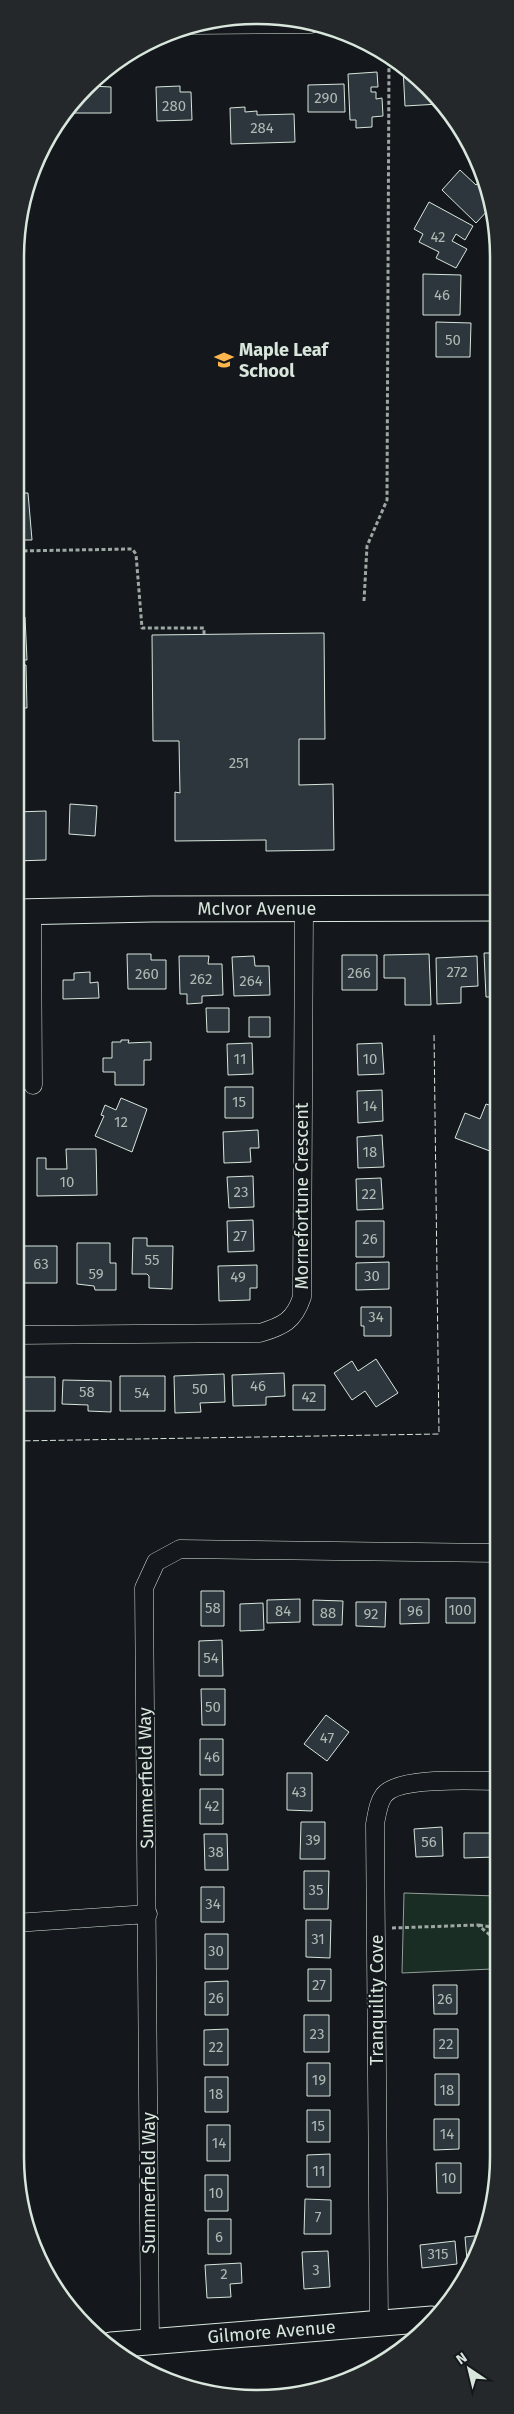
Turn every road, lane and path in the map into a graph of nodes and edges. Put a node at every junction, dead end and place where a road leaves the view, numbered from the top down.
1 (274, 24) edge
2 (237, 25) edge
3 (389, 64) edge
4 (24, 551) edge
5 (364, 601) dead end
6 (204, 634) dead end
7 (490, 908) edge
8 (304, 910) junction
9 (24, 912) edge
10 (33, 1085) dead end
11 (24, 1336) edge
12 (490, 1553) edge
13 (490, 1781) edge
14 (148, 1914) junction
15 (24, 1922) edge
16 (478, 1925) junction
17 (490, 1927) edge
18 (376, 1928) junction
19 (490, 1935) edge
20 (424, 2320) edge
21 (379, 2324) junction
22 (150, 2342) junction
23 (118, 2344) edge

1 - 2 street
3 - 5 path
4 - 6 path
7 - 8 street, McIvor Avenue
8 - 9 street, McIvor Avenue
8 - 11 street, Mornefortune Crescent
9 - 10 street
12 - 14 street, Summerfield Way
13 - 18 street, Tranquility Cove
14 - 15 street
14 - 22 street, Summerfield Way
16 - 17 path
16 - 18 path
16 - 19 path
18 - 21 street, Tranquility Cove
20 - 21 street, Gilmore Avenue
21 - 22 street, Gilmore Avenue
22 - 23 street, Gilmore Avenue

